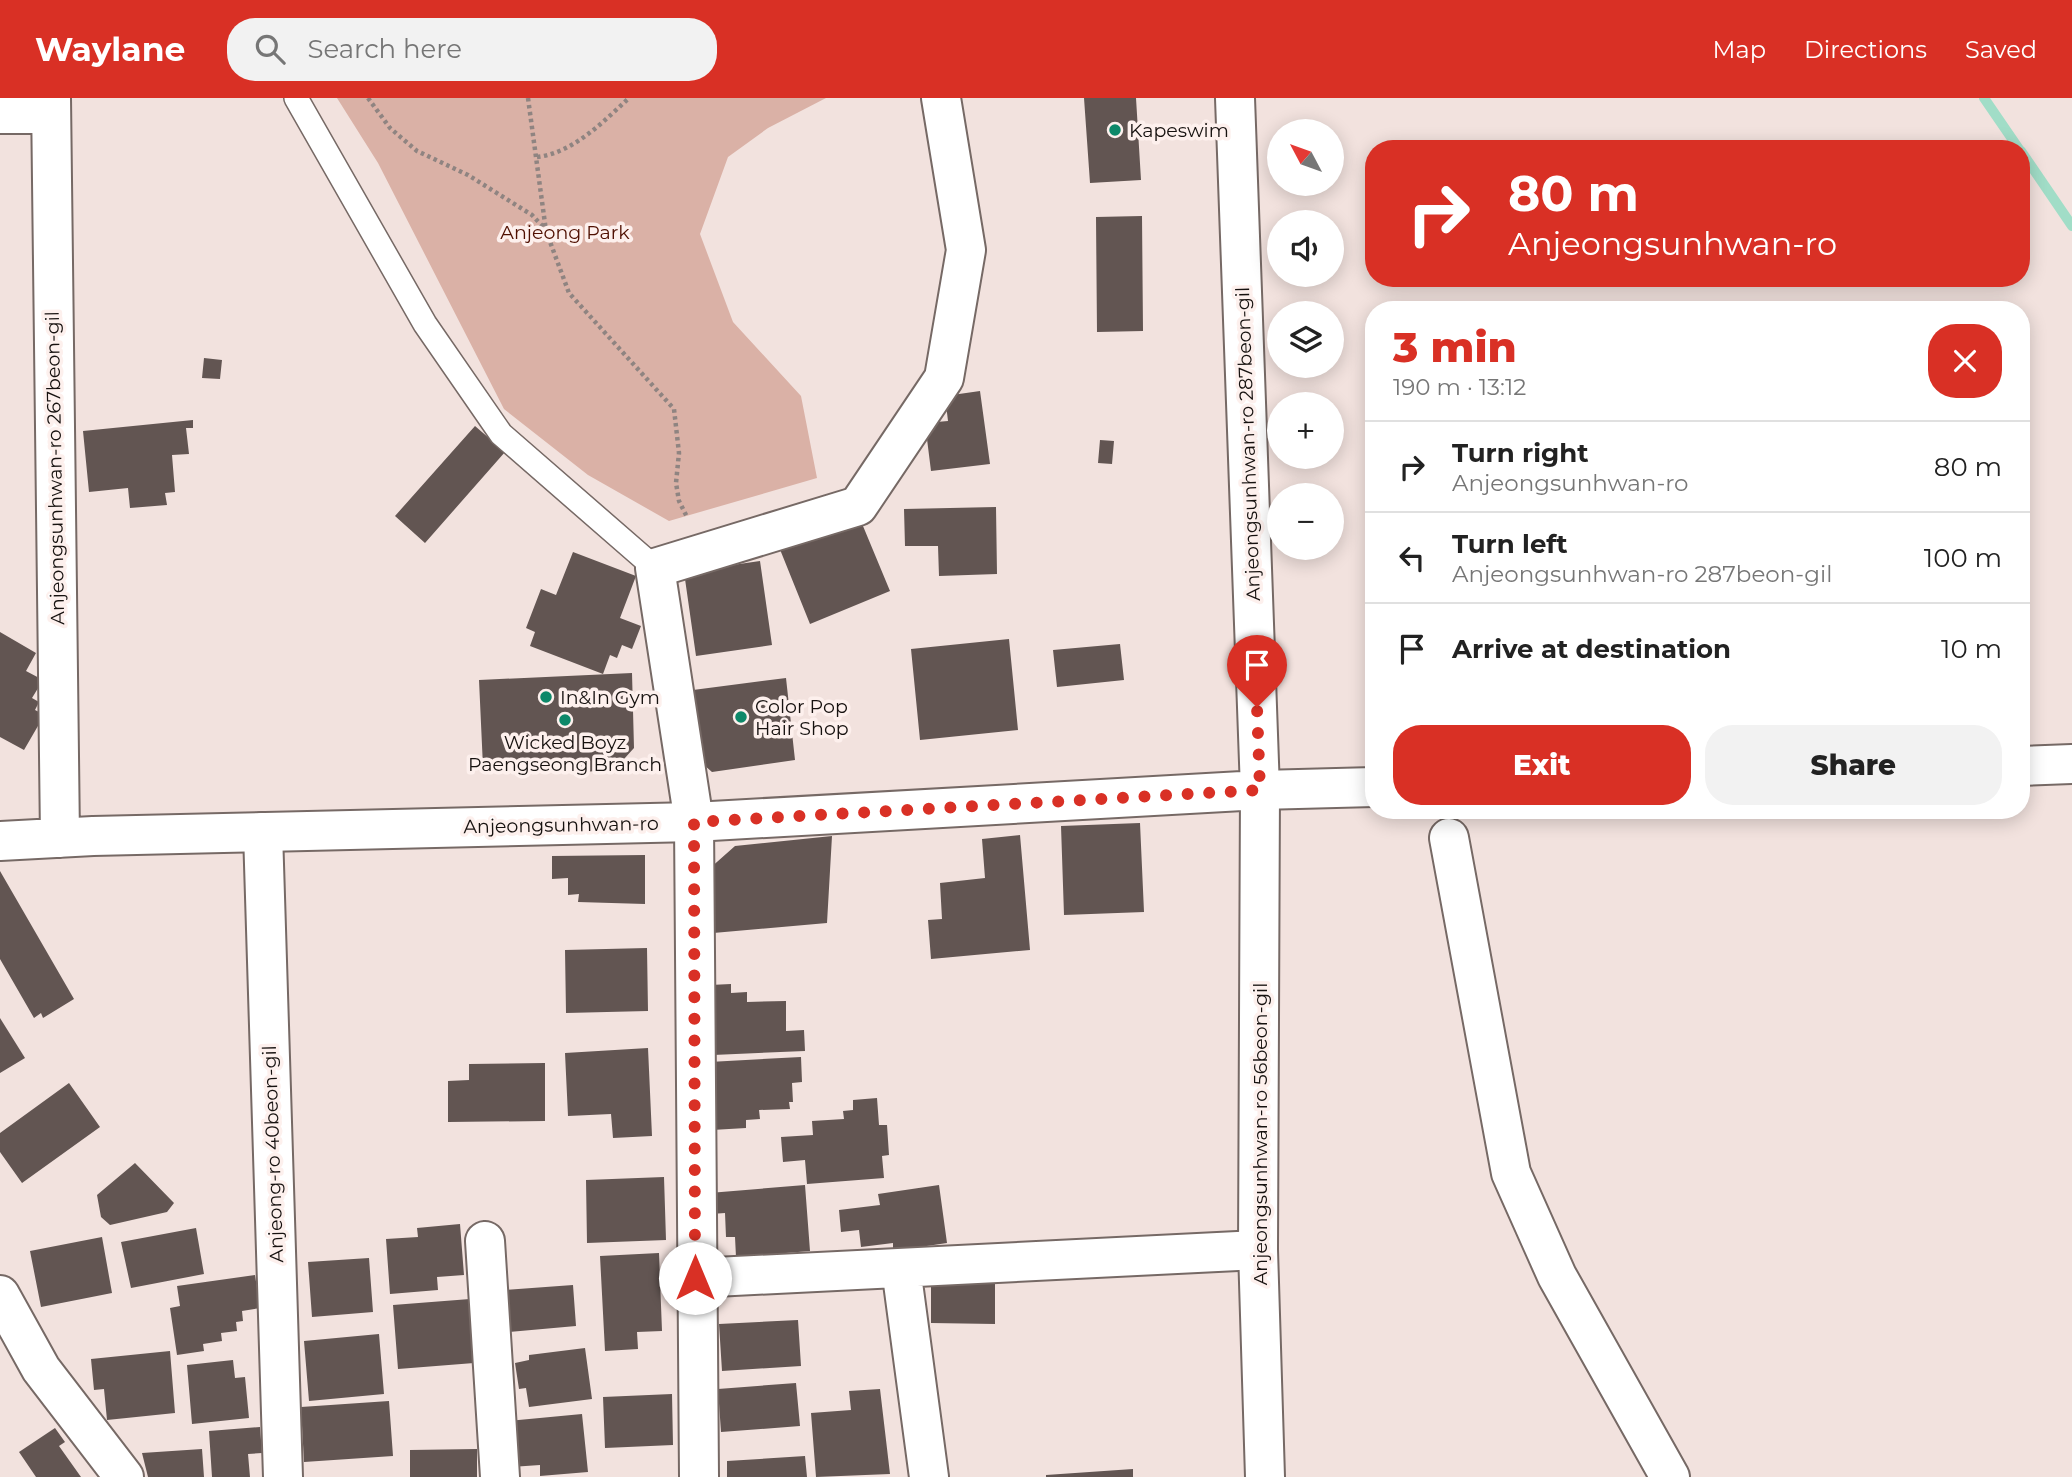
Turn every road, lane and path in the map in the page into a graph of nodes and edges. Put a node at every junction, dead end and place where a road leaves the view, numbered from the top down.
1 (296, 98) edge
2 (368, 98) edge
3 (528, 98) edge
4 (629, 98) edge
5 (940, 98) edge
6 (1235, 98) edge
7 (51, 106) edge
8 (0, 114) edge
9 (537, 158) junction
10 (546, 231) junction
11 (701, 554) junction
12 (655, 568) junction
13 (2072, 764) edge
14 (2030, 766) edge
15 (1365, 787) edge
16 (1260, 790) junction
17 (694, 822) junction
18 (263, 832) junction
19 (60, 838) junction
20 (1449, 838) dead end
21 (0, 841) edge
22 (485, 1241) dead end
23 (1258, 1250) junction
24 (901, 1268) junction
25 (695, 1278) junction
26 (0, 1295) edge
27 (124, 1477) edge
28 (284, 1477) edge
29 (500, 1477) edge
30 (699, 1477) edge
31 (929, 1477) edge
32 (1265, 1477) edge
33 (1670, 1477) edge

1 - 12 lane
2 - 10 path
3 - 9 path
4 - 9 path
5 - 11 street
6 - 16 street, Anjeongsunhwan-ro 287beon-gil
7 - 8 street
7 - 19 street, Anjeongsunhwan-ro 267beon-gil
9 - 10 path
10 - 11 path
11 - 12 street
12 - 17 street
13 - 14 street
15 - 16 street, Anjeongsunhwan-ro
16 - 17 street, Anjeongsunhwan-ro
16 - 23 street, Anjeongsunhwan-ro 56beon-gil
17 - 18 street, Anjeongsunhwan-ro
17 - 25 street
18 - 19 street, Anjeongsunhwan-ro
18 - 28 street, Anjeong-ro 40beon-gil
19 - 21 street, Anjeongsunhwan-ro
20 - 33 street
22 - 29 street
23 - 24 street
23 - 32 street, Anjeongsunhwan-ro 56beon-gil
24 - 25 street
24 - 31 street
25 - 30 street
26 - 27 street

